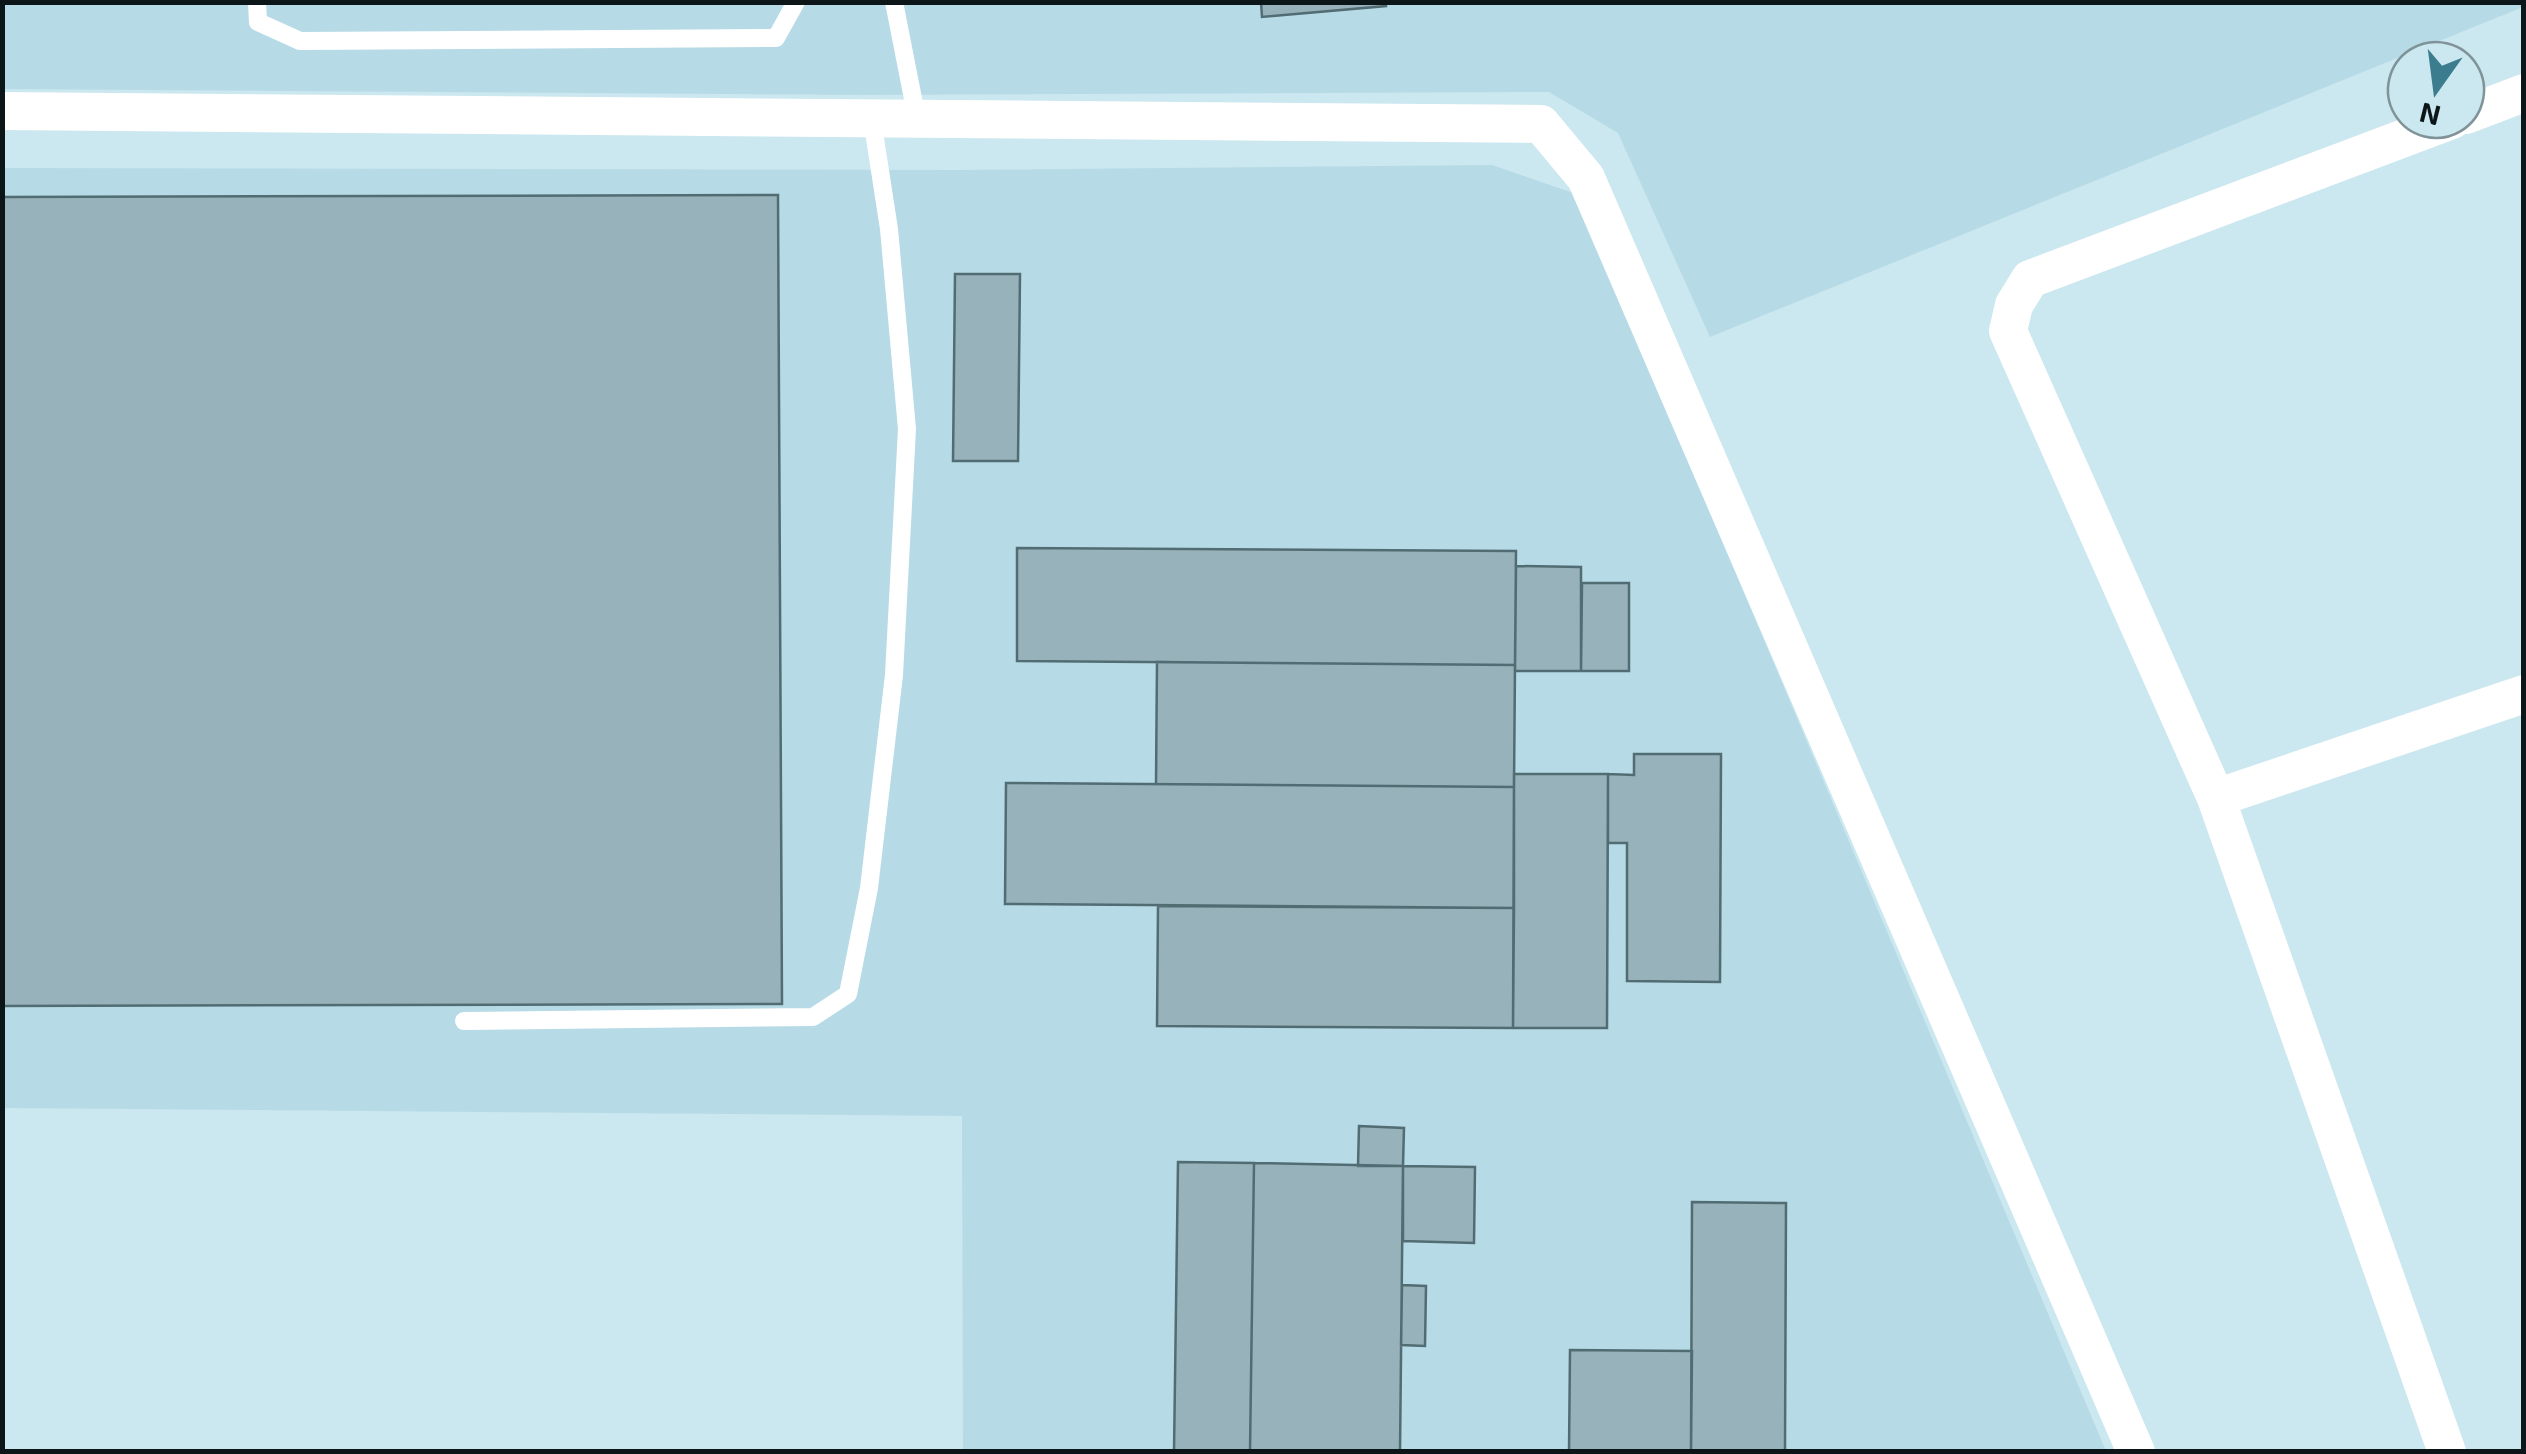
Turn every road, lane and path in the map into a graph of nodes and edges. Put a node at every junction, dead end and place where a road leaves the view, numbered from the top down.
1 (258, 2) edge
2 (796, 2) edge
3 (894, 2) edge
4 (2524, 93) edge
5 (2486, 107) edge
6 (2, 111) edge
7 (917, 119) junction
8 (872, 120) junction
9 (2399, 140) edge
10 (2524, 694) edge
11 (2216, 798) junction
12 (464, 1020) dead end
13 (2136, 1452) edge
14 (2446, 1452) edge

1 - 2 lane
3 - 7 lane
4 - 5 street
6 - 8 street
7 - 8 street
7 - 13 street
8 - 12 lane
9 - 11 street
10 - 11 street
11 - 14 street

